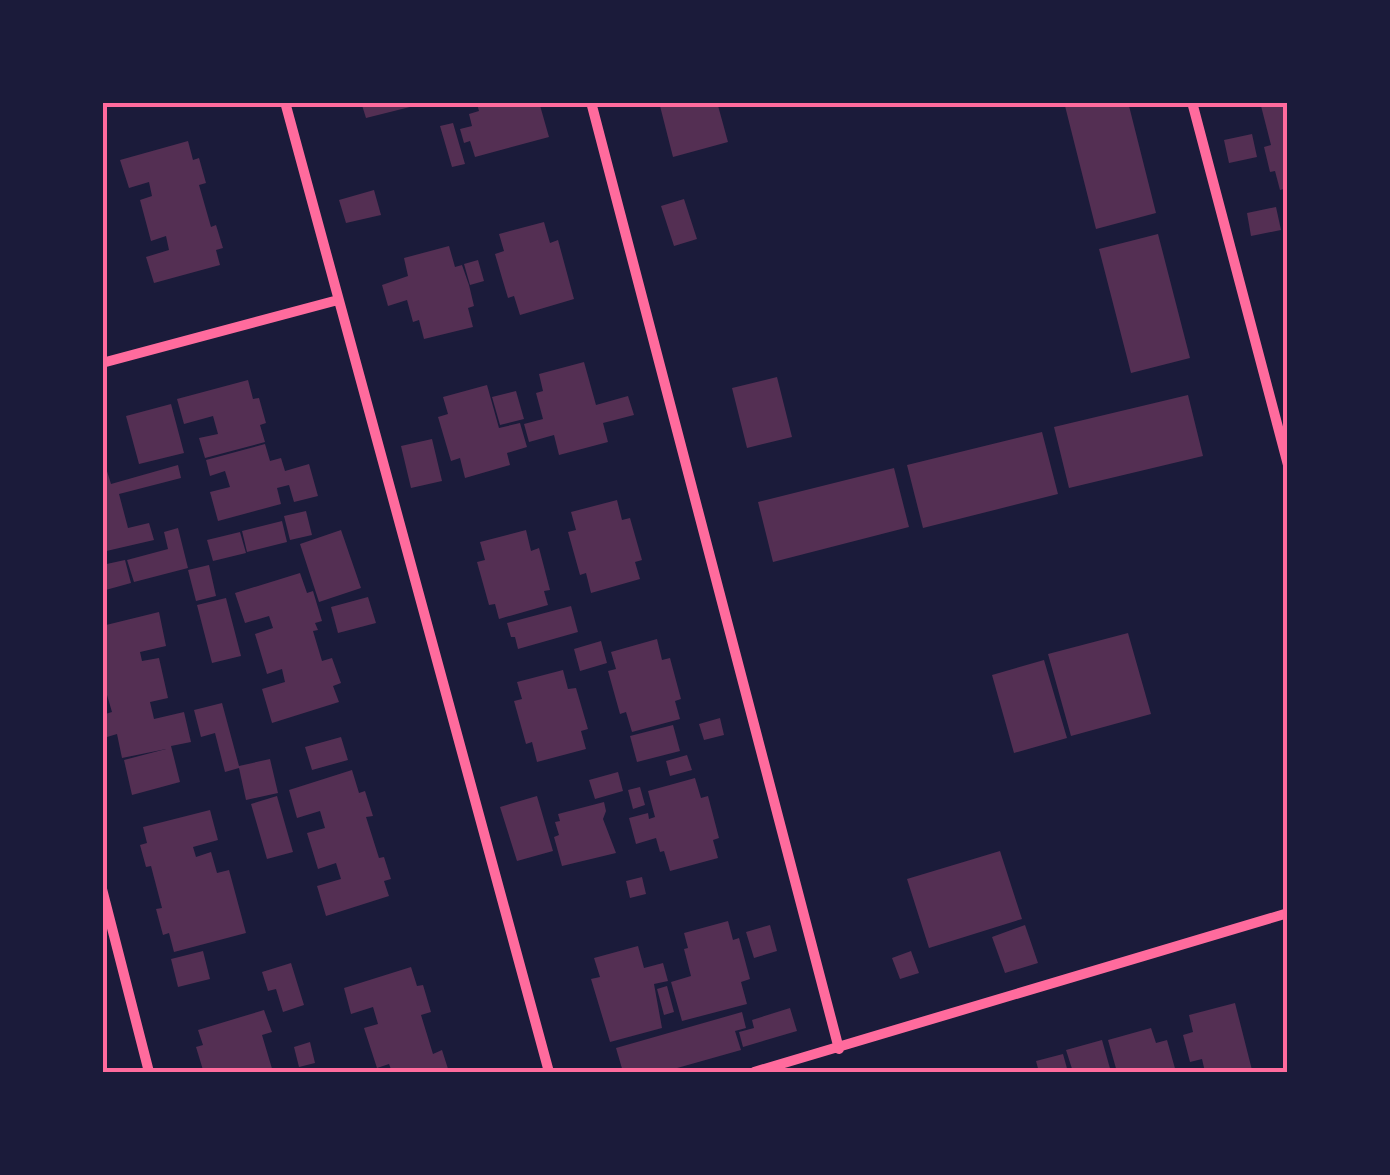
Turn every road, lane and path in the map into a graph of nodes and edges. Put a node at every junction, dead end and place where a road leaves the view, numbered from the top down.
1 (284, 102) edge
2 (592, 102) edge
3 (1192, 102) edge
4 (338, 300) junction
5 (102, 363) edge
6 (1288, 465) edge
7 (102, 888) edge
8 (1288, 913) edge
9 (838, 1049) junction
10 (148, 1072) edge
11 (549, 1072) edge
12 (754, 1072) edge

1 - 4 street
2 - 9 street
3 - 6 street
4 - 5 street
4 - 11 street
7 - 10 street
8 - 9 street
9 - 12 street

